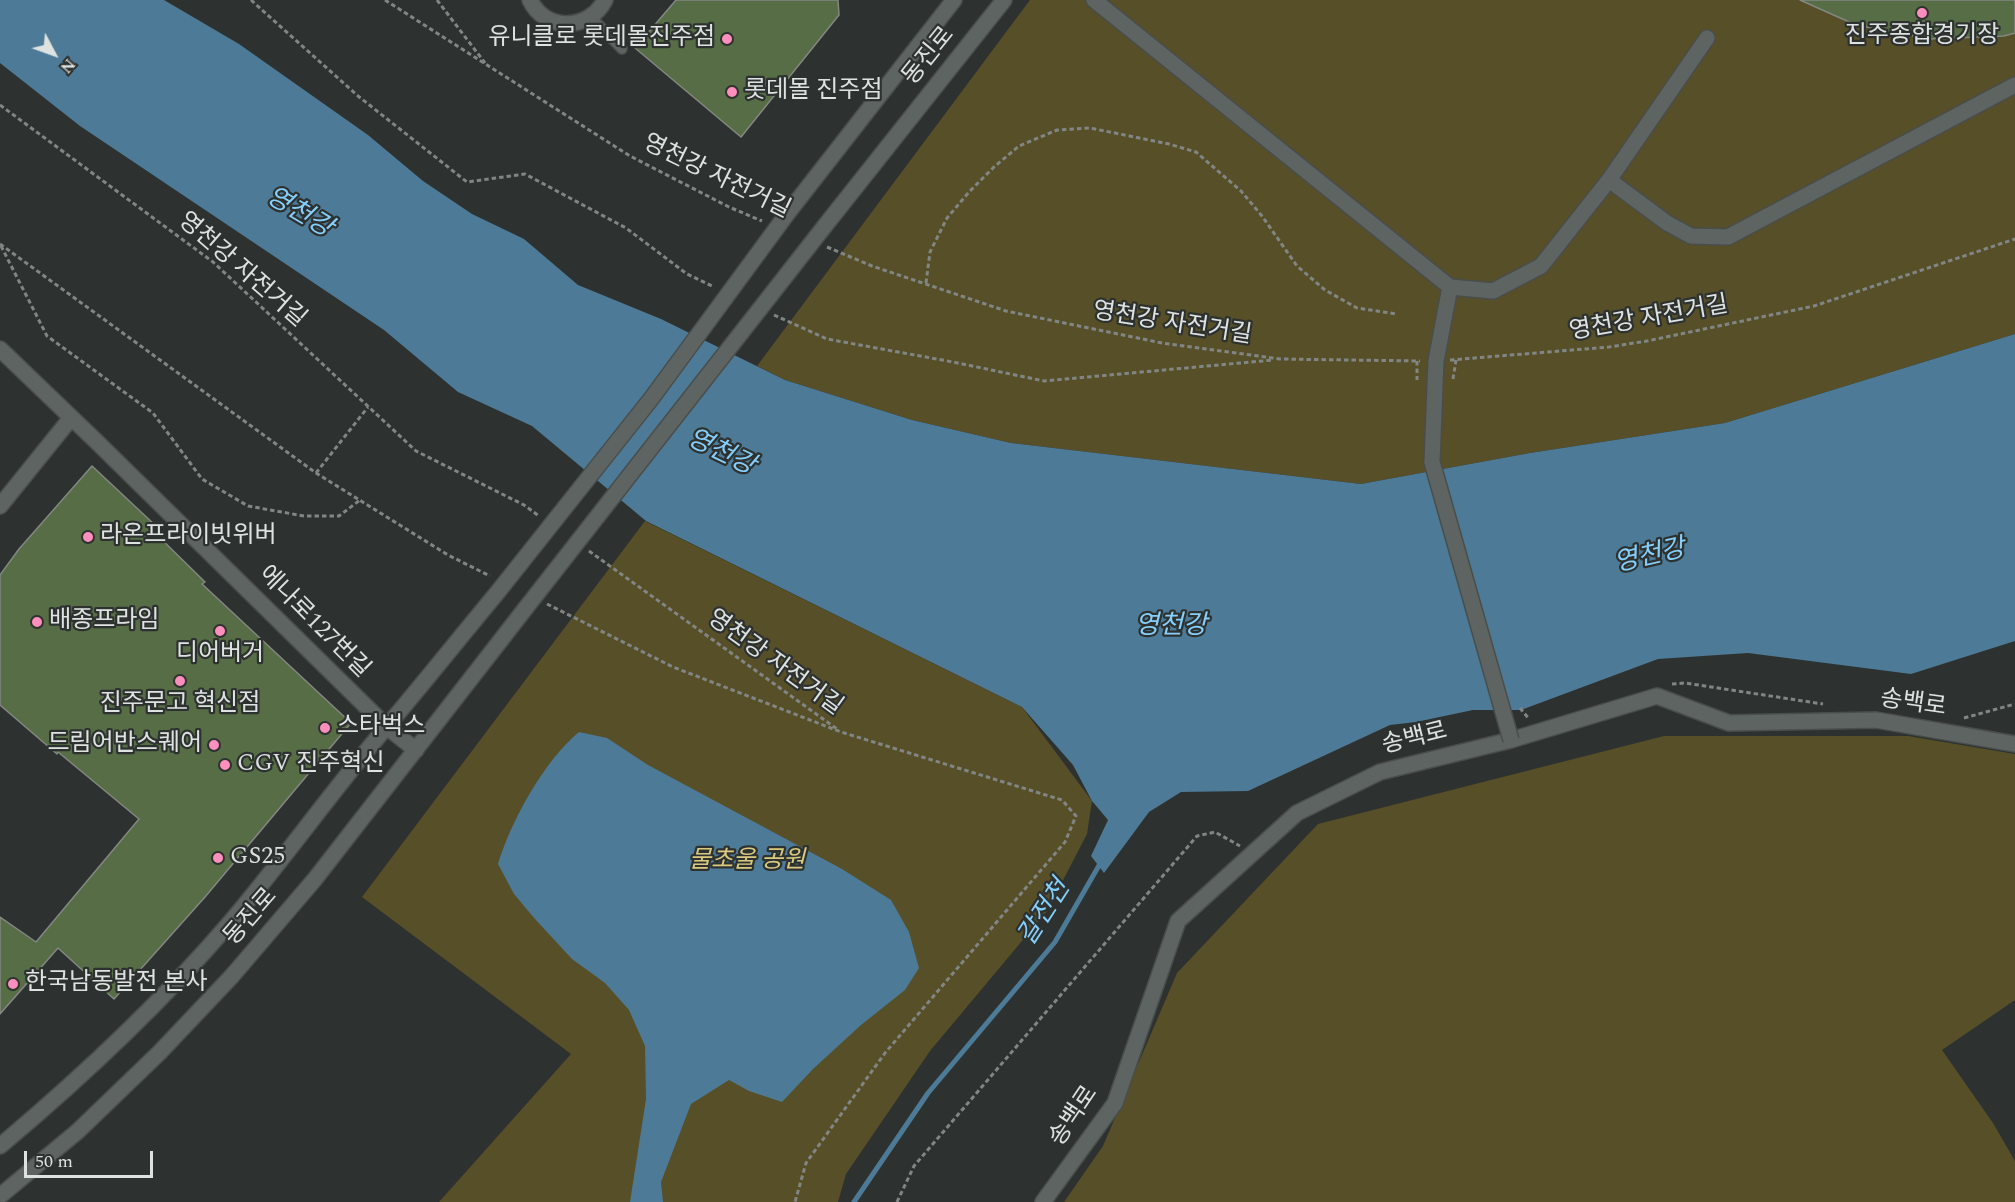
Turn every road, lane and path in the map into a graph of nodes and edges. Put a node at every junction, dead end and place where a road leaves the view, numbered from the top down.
1 (385, 0) edge
2 (437, 0) edge
3 (530, 0) edge
4 (605, 0) edge
5 (954, 0) edge
6 (1004, 0) edge
7 (1095, 0) edge
8 (591, 17) junction
9 (1707, 38) dead end
10 (622, 49) dead end
11 (486, 65) junction
12 (2015, 85) edge
13 (0, 105) edge
14 (1609, 180) junction
15 (762, 221) dead end
16 (2015, 238) edge
17 (817, 243) dead end
18 (926, 284) junction
19 (1450, 286) junction
20 (1397, 314) dead end
21 (0, 349) edge
22 (1436, 361) junction
23 (368, 407) junction
24 (71, 418) junction
25 (316, 473) junction
26 (360, 500) junction
27 (0, 506) edge
28 (543, 518) dead end
29 (582, 546) dead end
30 (491, 576) dead end
31 (544, 603) dead end
32 (1665, 686) dead end
33 (1826, 704) dead end
34 (2015, 704) edge
35 (1959, 719) dead end
36 (387, 727) junction
37 (841, 732) junction
38 (1511, 740) junction
39 (2015, 744) edge
40 (416, 750) junction
41 (1251, 853) junction
42 (0, 1146) edge
43 (0, 1196) edge
44 (795, 1202) edge
45 (897, 1202) edge
46 (1042, 1202) edge

1 - 11 path, 영천강 자전거길
2 - 11 path
3 - 8 street
4 - 8 street
5 - 36 street, 동진로, bridge
6 - 40 street, 동진로, bridge
7 - 19 street
8 - 10 lane
9 - 14 street
11 - 15 path, 영천강 자전거길
12 - 14 street
13 - 23 path, 영천강 자전거길
14 - 19 street
16 - 22 path, 영천강 자전거길
17 - 18 path, 영천강 자전거길
18 - 20 path
18 - 22 path, 영천강 자전거길
19 - 22 street
21 - 24 street, 에나로127번길
22 - 38 street, bridge
23 - 25 path
23 - 28 path, 영천강 자전거길
24 - 27 street
24 - 36 street, 에나로127번길
25 - 26 path
25 - 26 path
26 - 30 path
29 - 37 path, 영천강 자전거길
31 - 37 path
32 - 33 path
34 - 35 path
36 - 40 street, 에나로127번길
36 - 42 street, 동진로
37 - 44 path
38 - 39 street, 송백로
38 - 41 street, 송백로
40 - 43 street, 동진로
41 - 45 path
41 - 46 street, 송백로

